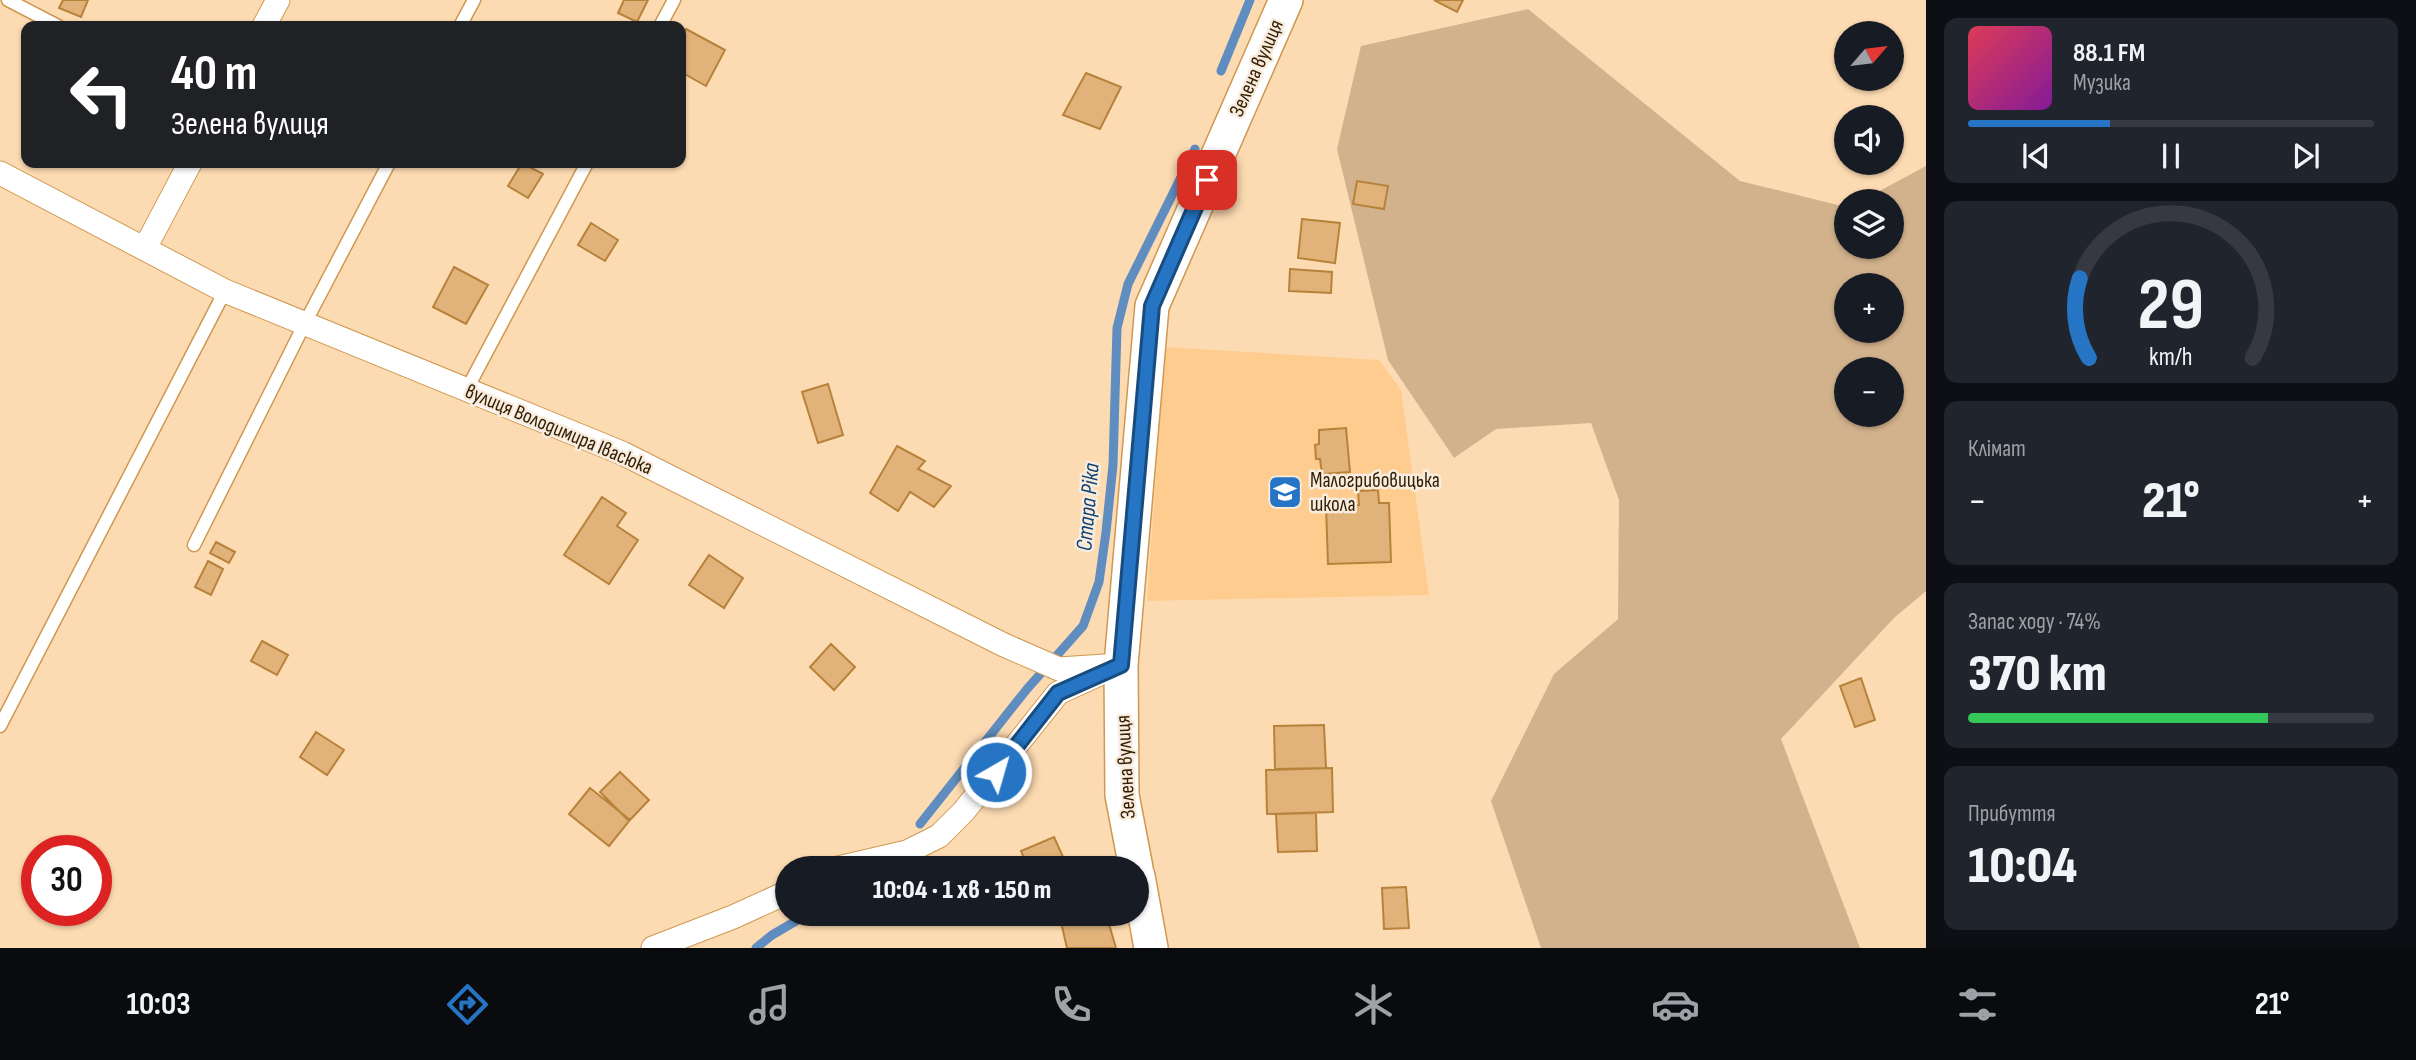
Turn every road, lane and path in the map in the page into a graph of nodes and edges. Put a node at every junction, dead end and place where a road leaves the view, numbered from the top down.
1 (8, 0) edge
2 (278, 0) edge
3 (474, 0) edge
4 (674, 0) edge
5 (1286, 0) edge
6 (48, 21) edge
7 (267, 21) edge
8 (463, 21) edge
9 (663, 21) edge
10 (187, 168) edge
11 (386, 168) edge
12 (584, 168) edge
13 (0, 173) edge
14 (145, 248) junction
15 (225, 291) junction
16 (305, 323) junction
17 (467, 389) junction
18 (194, 545) dead end
19 (1121, 665) junction
20 (0, 726) edge
21 (889, 856) edge
22 (1134, 856) edge
23 (775, 898) edge
24 (1147, 926) edge
25 (653, 948) edge
26 (1151, 948) edge

1 - 6 lane
2 - 7 street
3 - 8 lane
4 - 9 lane
5 - 19 street, Зелена вулиця
10 - 14 street
11 - 16 lane
12 - 17 lane
13 - 14 street, вулиця Володимира Івасюка
14 - 15 street, вулиця Володимира Івасюка
15 - 16 street, вулиця Володимира Івасюка
15 - 20 lane
16 - 17 street, вулиця Володимира Івасюка
16 - 18 lane
17 - 19 street, вулиця Володимира Івасюка
19 - 21 street
19 - 22 street, Зелена вулиця
23 - 25 street
24 - 26 street

